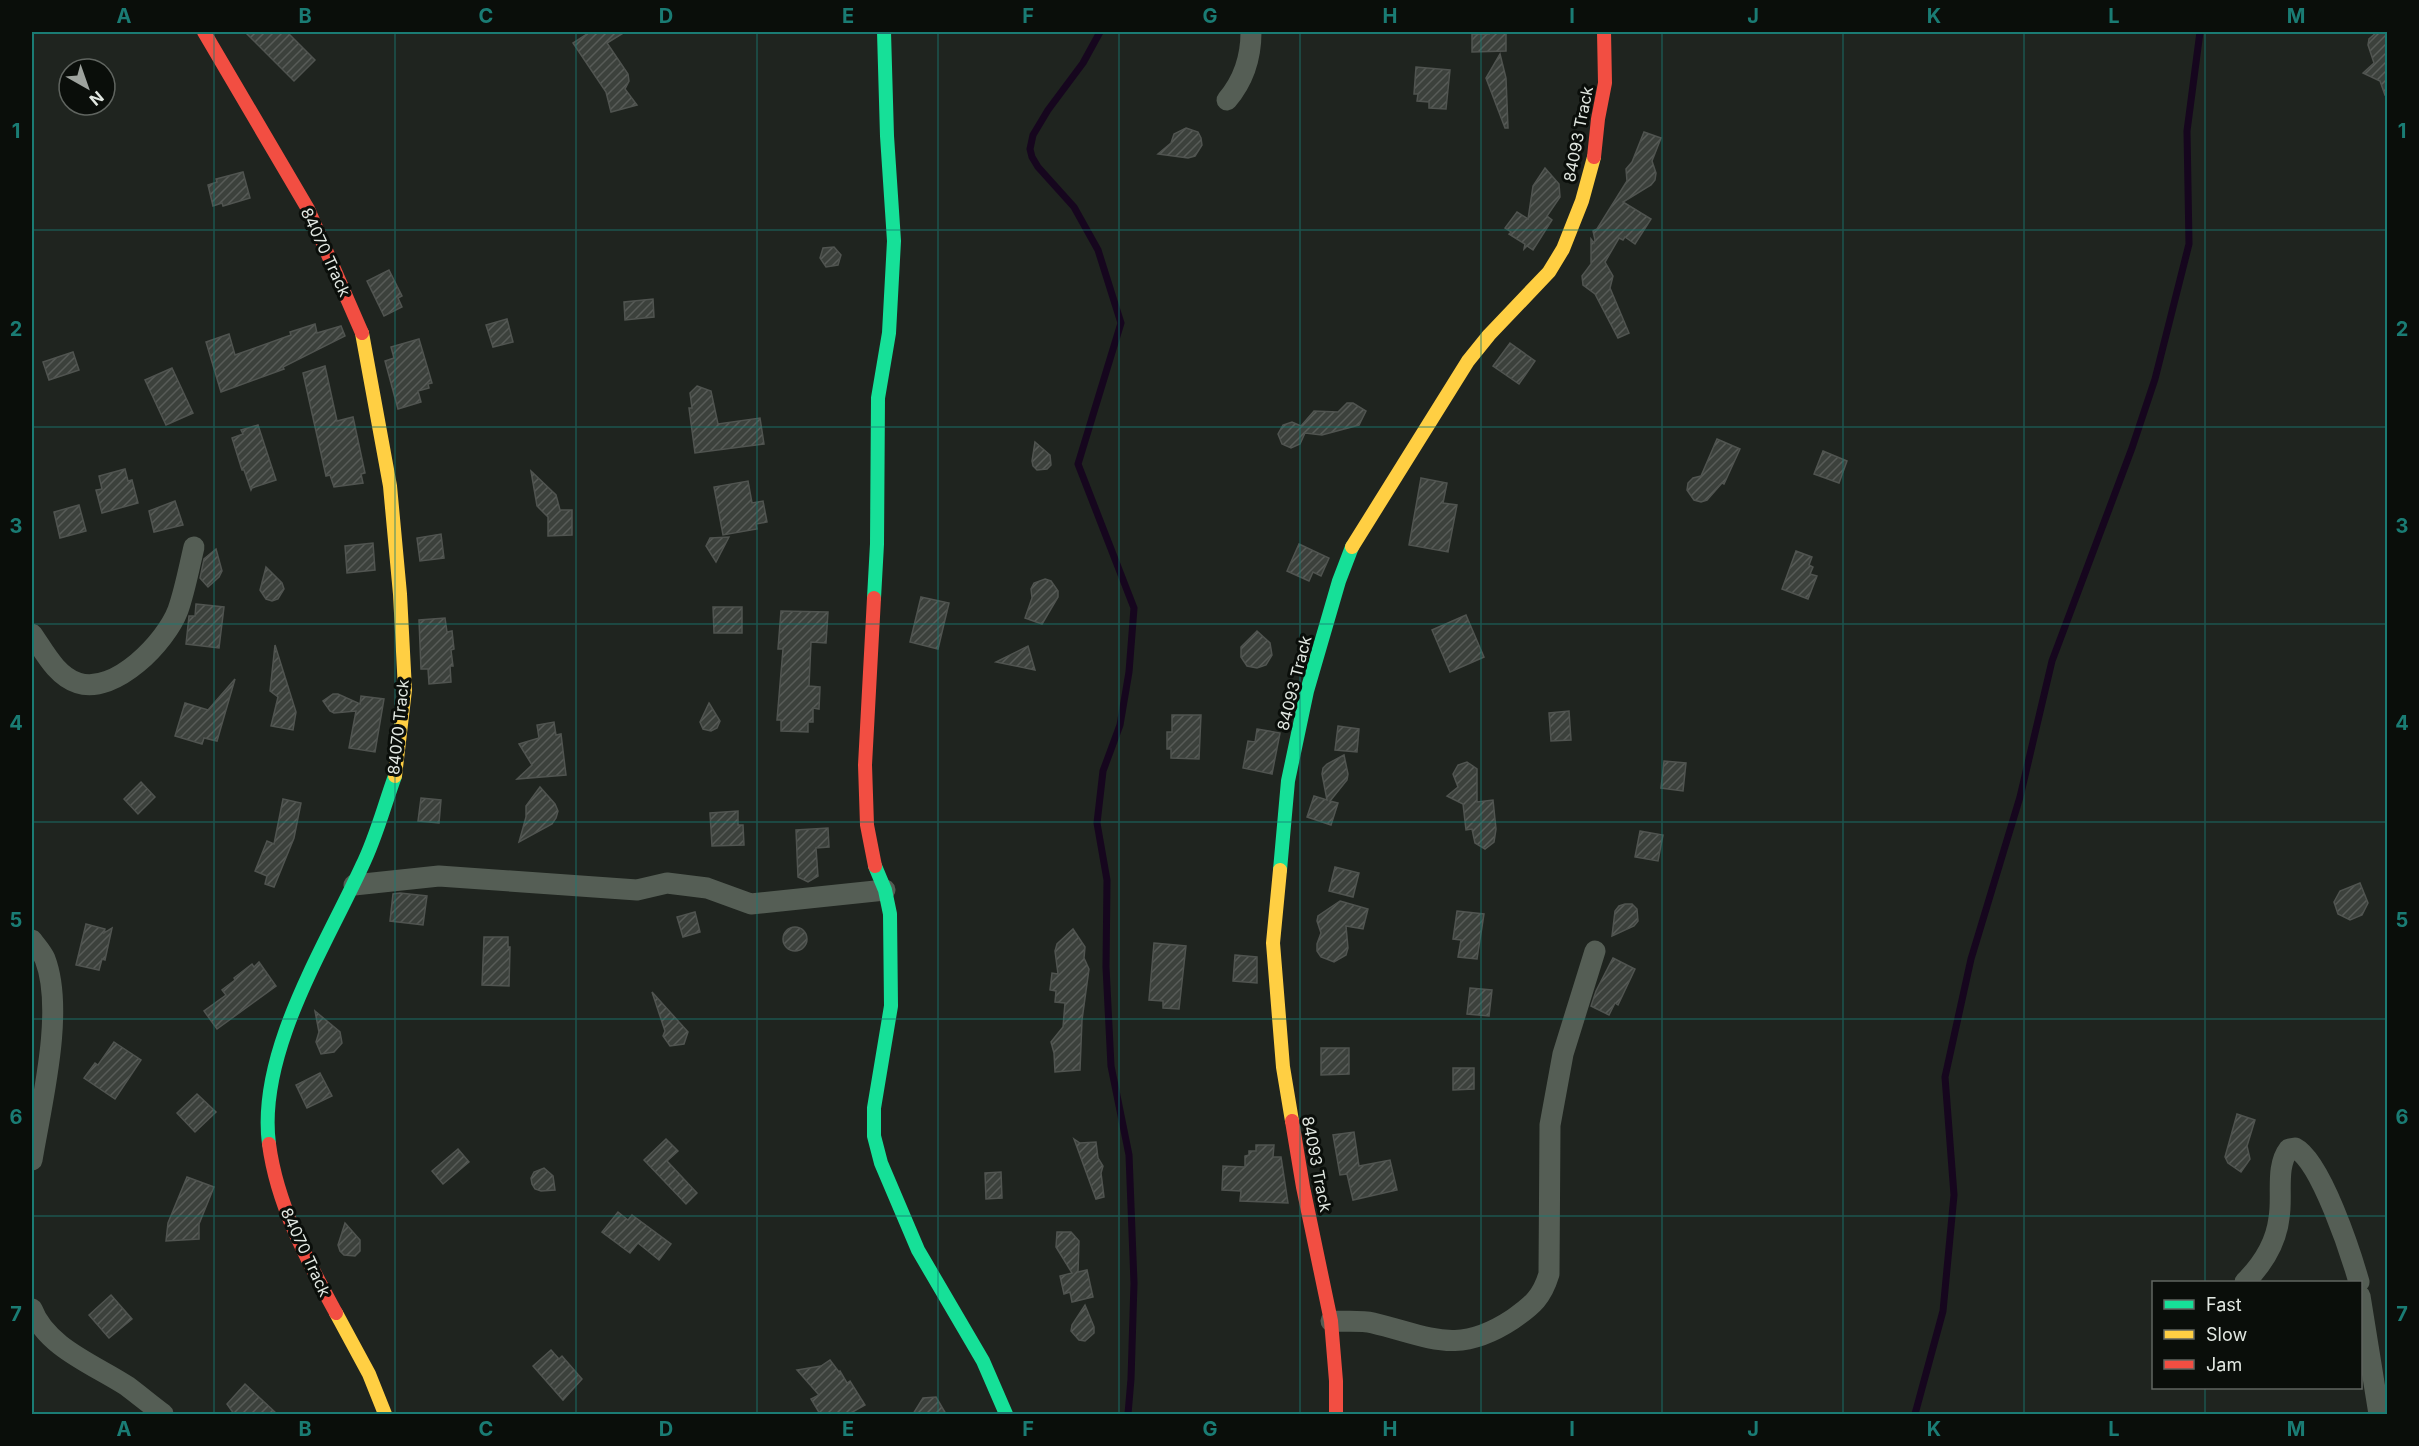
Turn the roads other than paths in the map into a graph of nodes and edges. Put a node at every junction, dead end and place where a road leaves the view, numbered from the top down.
1 (204, 32) edge
2 (884, 32) edge
3 (1251, 32) edge
4 (1604, 32) edge
5 (1227, 100) dead end
6 (194, 547) dead end
7 (32, 633) edge
8 (354, 885) junction
9 (885, 891) junction
10 (32, 940) edge
11 (1595, 951) dead end
12 (32, 1160) edge
13 (2246, 1281) edge
14 (2359, 1281) edge
15 (2362, 1303) edge
16 (32, 1309) edge
17 (1331, 1322) junction
18 (163, 1414) edge
19 (385, 1414) edge
20 (1006, 1414) edge
21 (1336, 1414) edge
22 (2379, 1414) edge

1 - 8 street, 84070 Track
2 - 9 street
3 - 5 street
4 - 17 street, 84093 Track
6 - 7 street
8 - 9 street
8 - 19 street, 84070 Track
9 - 20 street
10 - 12 street
11 - 17 street
13 - 14 street
15 - 22 street
16 - 18 street
17 - 21 street, 84093 Track

